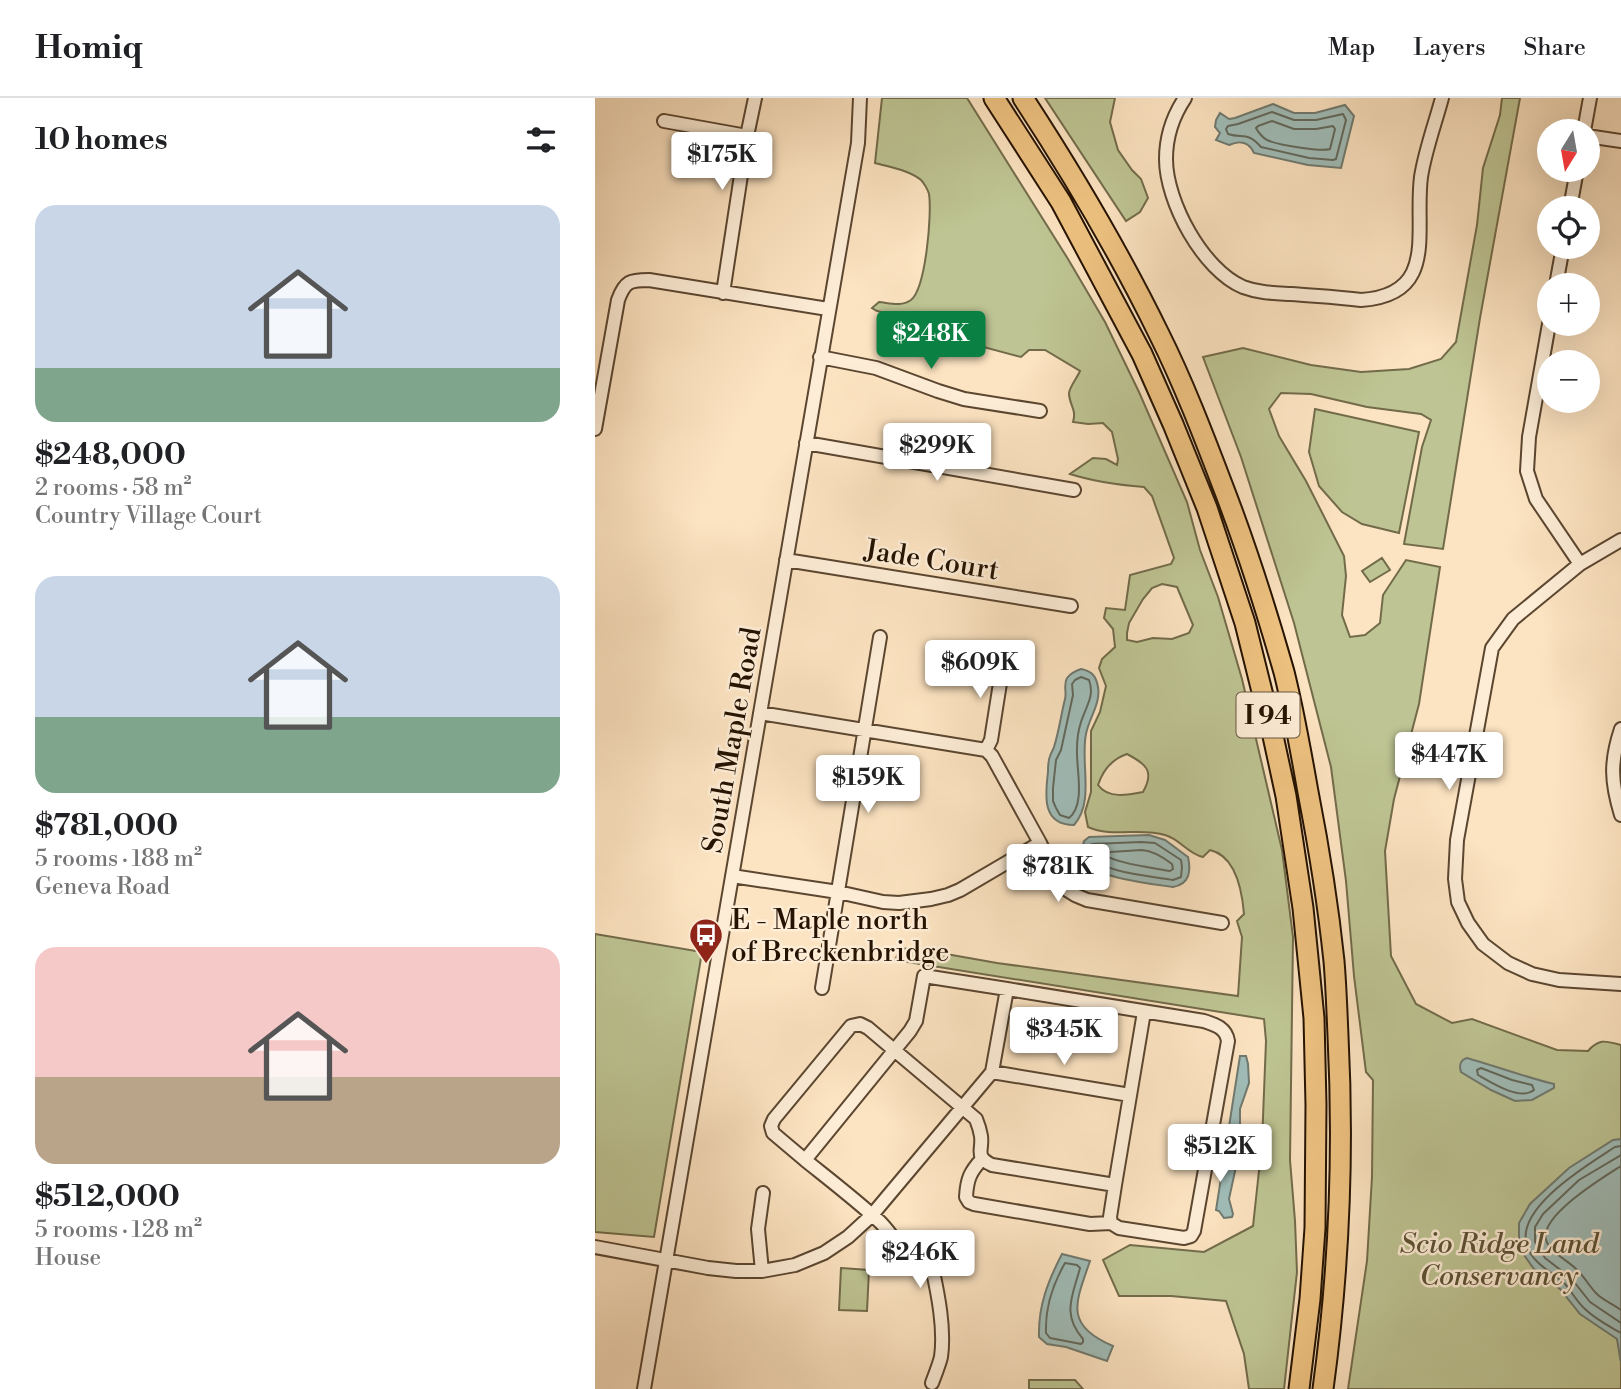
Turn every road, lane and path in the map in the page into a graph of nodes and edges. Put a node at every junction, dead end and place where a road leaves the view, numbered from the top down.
1 (755, 98) edge
2 (860, 98) edge
3 (994, 98) edge
4 (1023, 98) edge
5 (1185, 98) edge
6 (1442, 98) edge
7 (1590, 98) edge
8 (1586, 119) edge
9 (664, 121) dead end
10 (747, 136) junction
11 (1600, 138) edge
12 (1621, 141) edge
13 (723, 293) junction
14 (828, 309) junction
15 (1547, 336) edge
16 (820, 357) junction
17 (1040, 411) dead end
18 (595, 429) edge
19 (806, 443) junction
20 (1073, 490) dead end
21 (1621, 540) edge
22 (786, 560) junction
23 (1580, 564) junction
24 (1071, 606) dead end
25 (880, 637) dead end
26 (1004, 658) dead end
27 (760, 713) junction
28 (1621, 729) edge
29 (865, 731) junction
30 (986, 750) junction
31 (1621, 815) edge
32 (1040, 843) junction
33 (732, 876) junction
34 (838, 892) junction
35 (1222, 923) dead end
36 (1621, 984) edge
37 (822, 988) dead end
38 (1007, 989) junction
39 (1144, 1012) junction
40 (894, 1050) junction
41 (992, 1072) junction
42 (1130, 1095) junction
43 (962, 1107) junction
44 (982, 1159) junction
45 (805, 1160) junction
46 (1115, 1185) junction
47 (763, 1193) dead end
48 (872, 1215) junction
49 (1111, 1223) junction
50 (595, 1247) edge
51 (666, 1261) junction
52 (762, 1271) junction
53 (932, 1383) dead end
54 (645, 1389) edge
55 (1299, 1389) edge
56 (1323, 1389) edge

1 - 10 street
2 - 14 street, South Maple Road
3 - 55 highway, I 94
4 - 56 highway, I 94
5 - 6 street
7 - 8 street
9 - 10 street
10 - 13 street
11 - 12 street
13 - 14 street
13 - 18 street
14 - 16 street, South Maple Road
15 - 23 street
16 - 17 street
16 - 19 street, South Maple Road
19 - 20 street
19 - 22 street, South Maple Road
21 - 23 street
22 - 24 street, Jade Court
22 - 27 street, South Maple Road
23 - 36 street
25 - 29 street
26 - 30 street
27 - 29 street
27 - 33 street, South Maple Road
28 - 31 street
29 - 30 street
29 - 34 street
30 - 32 street
32 - 34 street
32 - 35 street
33 - 34 street
33 - 51 street, South Maple Road
34 - 37 street
38 - 39 street
38 - 40 street
38 - 41 street
39 - 42 street
39 - 49 street
40 - 43 street
40 - 45 street
40 - 45 street
41 - 42 street
41 - 43 street
42 - 46 street
43 - 44 street
43 - 48 street
44 - 46 street
44 - 49 street
45 - 48 street
46 - 49 street
47 - 52 street
48 - 52 street
48 - 53 street
50 - 51 street
51 - 52 street
51 - 54 street, South Maple Road

